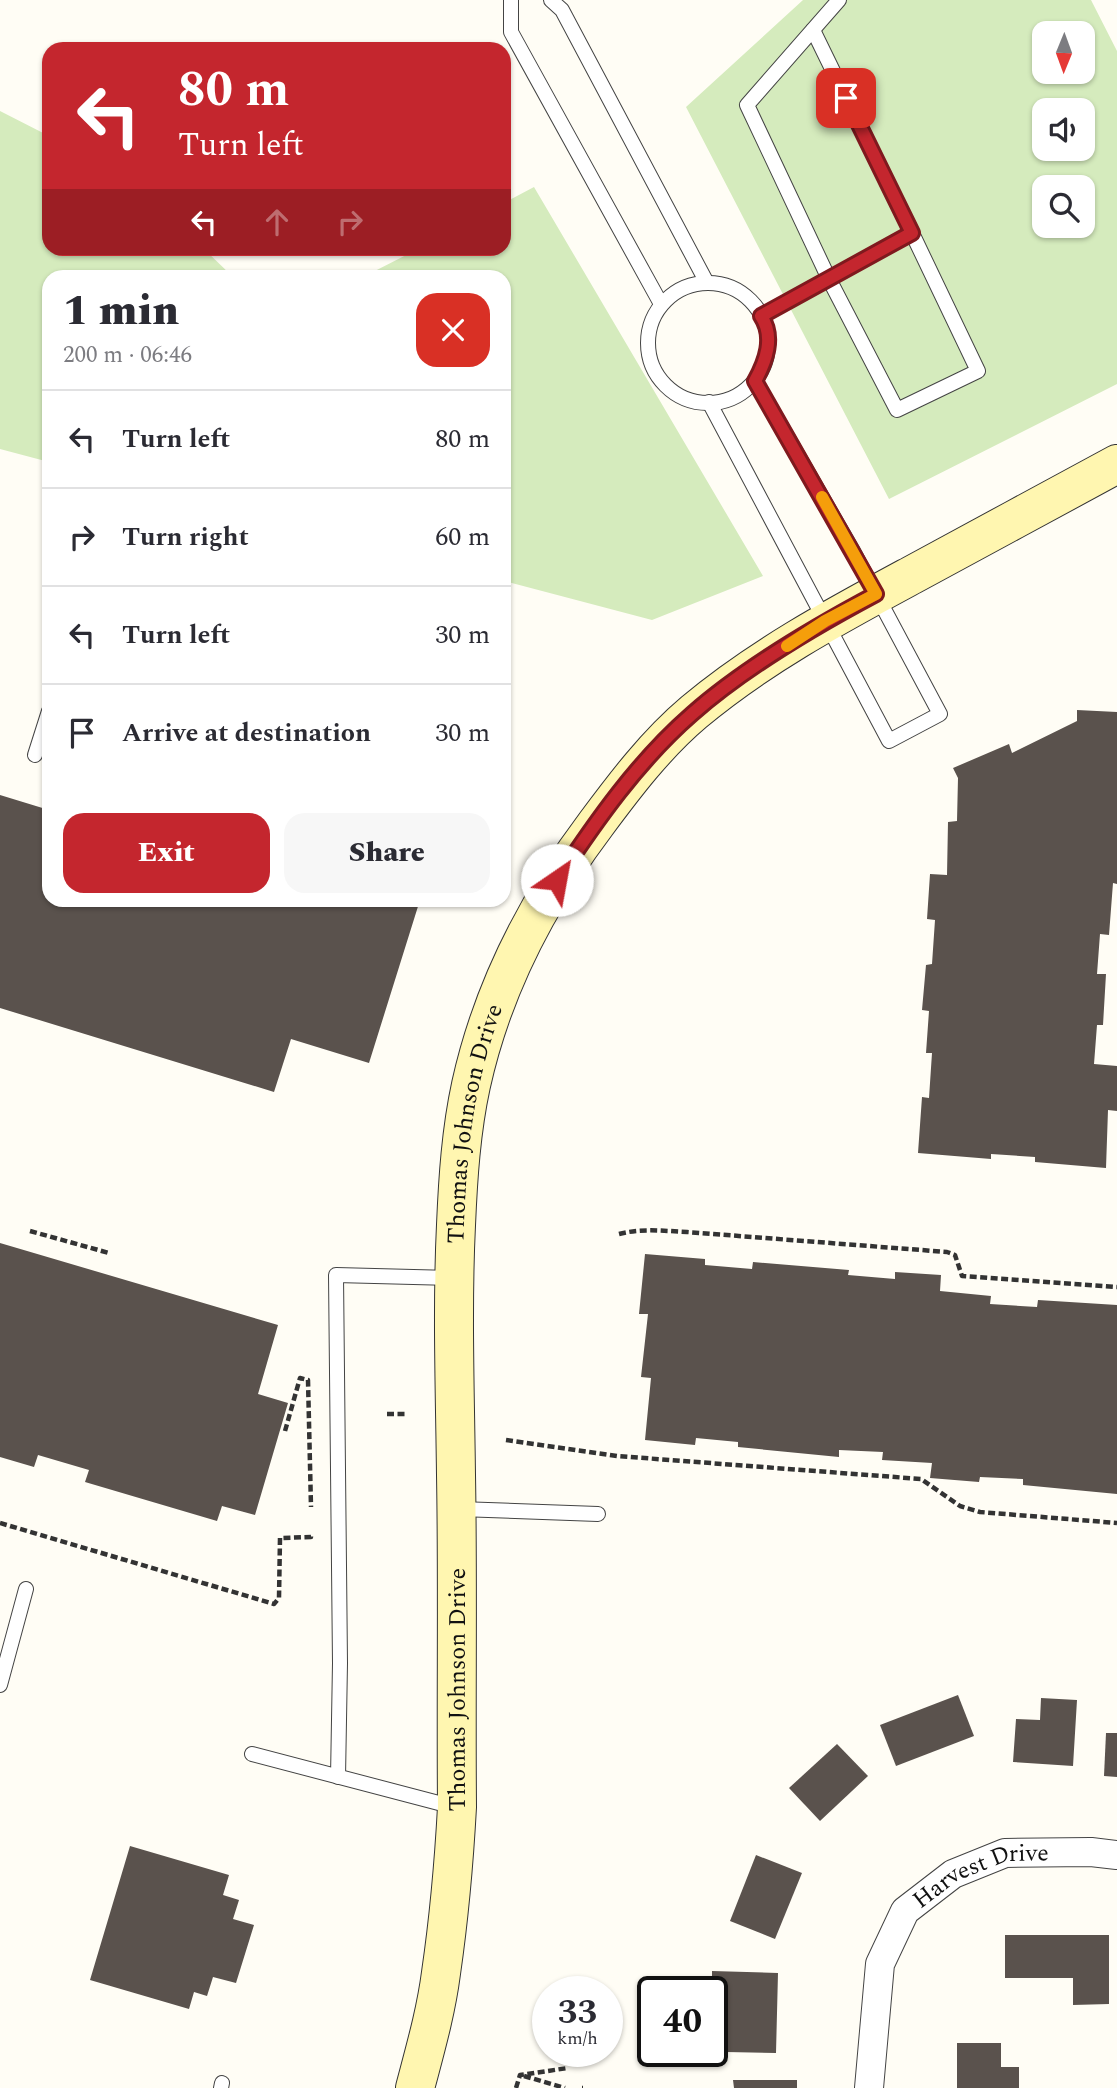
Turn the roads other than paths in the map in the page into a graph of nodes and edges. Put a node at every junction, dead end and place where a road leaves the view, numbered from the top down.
1 (511, 0) edge
2 (551, 0) edge
3 (839, 0) edge
4 (813, 30) junction
5 (912, 233) junction
6 (829, 279) junction
7 (707, 284) junction
8 (661, 304) junction
9 (761, 316) junction
10 (755, 381) junction
11 (709, 402) junction
12 (1117, 464) edge
13 (876, 594) junction
14 (825, 621) junction
15 (42, 733) edge
16 (35, 755) dead end
17 (453, 1279) junction
18 (457, 1509) junction
19 (598, 1514) dead end
20 (26, 1590) dead end
21 (0, 1685) edge
22 (253, 1754) dead end
23 (338, 1777) junction
24 (457, 1807) junction
25 (1117, 1854) edge
26 (415, 2088) edge
27 (869, 2088) edge

1 - 8 lane
2 - 7 lane
3 - 4 lane
4 - 5 lane
4 - 6 lane
5 - 6 lane
5 - 6 lane
6 - 9 lane
7 - 8 lane
7 - 9 lane
8 - 11 lane
9 - 10 lane
10 - 11 lane
10 - 13 lane
11 - 14 lane
12 - 13 street, Thomas Johnson Drive
13 - 14 street, Thomas Johnson Drive
13 - 14 lane
14 - 17 street, Thomas Johnson Drive
15 - 16 lane
17 - 18 street, Thomas Johnson Drive
17 - 23 lane
18 - 19 lane
18 - 24 street, Thomas Johnson Drive
20 - 21 lane
22 - 23 lane
23 - 24 lane
24 - 26 street, Thomas Johnson Drive
25 - 27 street, Harvest Drive

